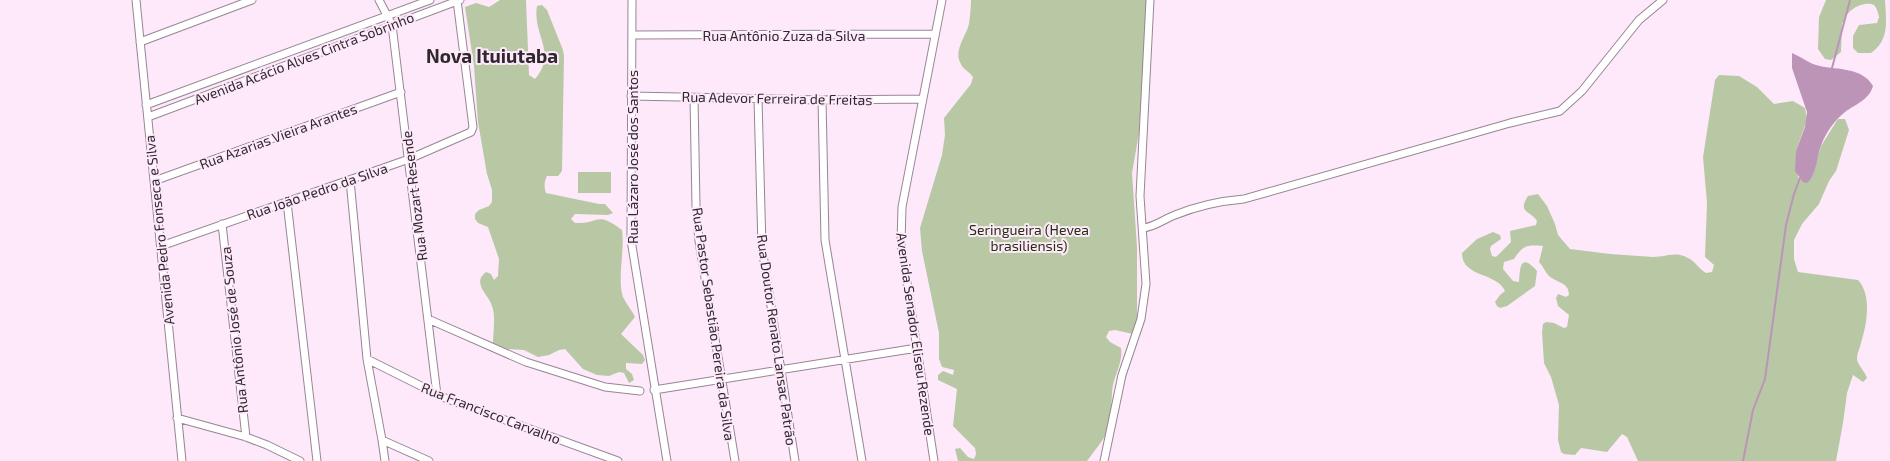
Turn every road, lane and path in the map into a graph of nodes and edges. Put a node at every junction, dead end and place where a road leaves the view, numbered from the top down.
1 (136, 0) edge
2 (252, 0) edge
3 (379, 0) edge
4 (430, 0) edge
5 (458, 0) edge
6 (632, 0) edge
7 (942, 0) edge
8 (1150, 0) edge
9 (1664, 0) edge
10 (388, 15) junction
11 (392, 25) junction
12 (936, 34) junction
13 (632, 35) junction
14 (140, 42) junction
15 (401, 92) junction
16 (632, 96) junction
17 (694, 98) junction
18 (758, 98) junction
19 (922, 99) junction
20 (822, 100) junction
21 (146, 104) junction
22 (148, 117) junction
23 (409, 159) junction
24 (350, 180) junction
25 (154, 181) junction
26 (287, 202) junction
27 (222, 224) junction
28 (1143, 228) junction
29 (161, 246) junction
30 (428, 319) junction
31 (917, 348) junction
32 (367, 359) junction
33 (846, 360) junction
34 (781, 369) junction
35 (721, 379) junction
36 (654, 390) junction
37 (640, 391) dead end
38 (437, 395) junction
39 (177, 418) junction
40 (246, 437) junction
41 (382, 440) junction
42 (182, 461) edge
43 (300, 461) edge
44 (317, 461) edge
45 (385, 461) edge
46 (429, 461) edge
47 (618, 461) edge
48 (667, 461) edge
49 (734, 461) edge
50 (795, 461) edge
51 (862, 461) edge
52 (934, 461) edge
53 (1104, 461) edge

1 - 14 street, Avenida Pedro Fonseca e Silva
2 - 14 street
3 - 10 street, Rua Mozart Resende
4 - 10 street, Avenida Acácio Alves Cintra Sobrinho
5 - 11 street, Avenida Acácio Alves Cintra Sobrinho
5 - 23 street, Rua João Pedro da Silva
6 - 13 street, Rua Lázaro José dos Santos
7 - 12 street, Avenida Senador Eliseu Rezende
8 - 28 street
9 - 28 street
10 - 11 street, Rua Mozart Resende
10 - 21 street, Avenida Acácio Alves Cintra Sobrinho
11 - 15 street, Rua Mozart Resende
11 - 22 street, Avenida Acácio Alves Cintra Sobrinho
12 - 13 street, Rua Antônio Zuza da Silva
12 - 19 street, Avenida Senador Eliseu Rezende
13 - 16 street, Rua Lázaro José dos Santos
14 - 21 street, Avenida Pedro Fonseca e Silva
15 - 23 street, Rua Mozart Resende
15 - 25 street, Rua Azarias Vieira Arantes
16 - 17 street, Rua Adevor Ferreira de Freitas
16 - 36 street, Rua Lázaro José dos Santos
17 - 18 street, Rua Adevor Ferreira de Freitas
17 - 35 street, Rua Pastor Sebastião Pereira da Silva
18 - 20 street, Rua Adevor Ferreira de Freitas
18 - 34 street, Rua Doutor Renato Lansac Patrão
19 - 20 street, Rua Adevor Ferreira de Freitas
19 - 31 street, Avenida Senador Eliseu Rezende
20 - 33 street
21 - 22 street, Avenida Pedro Fonseca e Silva
22 - 25 street, Avenida Pedro Fonseca e Silva
23 - 24 street, Rua João Pedro da Silva
23 - 30 street, Rua Mozart Resende
24 - 26 street, Rua João Pedro da Silva
24 - 32 street
25 - 29 street, Avenida Pedro Fonseca e Silva
26 - 27 street, Rua João Pedro da Silva
26 - 44 street
27 - 29 street, Rua João Pedro da Silva
27 - 40 street, Rua Antônio José de Souza
28 - 53 street
29 - 39 street, Avenida Pedro Fonseca e Silva
30 - 37 street
30 - 38 street, Rua Mozart Resende
31 - 33 street
31 - 52 street, Avenida Senador Eliseu Rezende
32 - 38 street, Rua Francisco Carvalho
32 - 41 street
33 - 34 street
33 - 51 street
34 - 35 street
34 - 50 street, Rua Doutor Renato Lansac Patrão
35 - 36 street
35 - 49 street, Rua Pastor Sebastião Pereira da Silva
36 - 48 street, Rua Lázaro José dos Santos
38 - 47 street, Rua Francisco Carvalho
39 - 40 street
39 - 42 street, Avenida Pedro Fonseca e Silva
40 - 43 street
41 - 45 street
41 - 46 street

